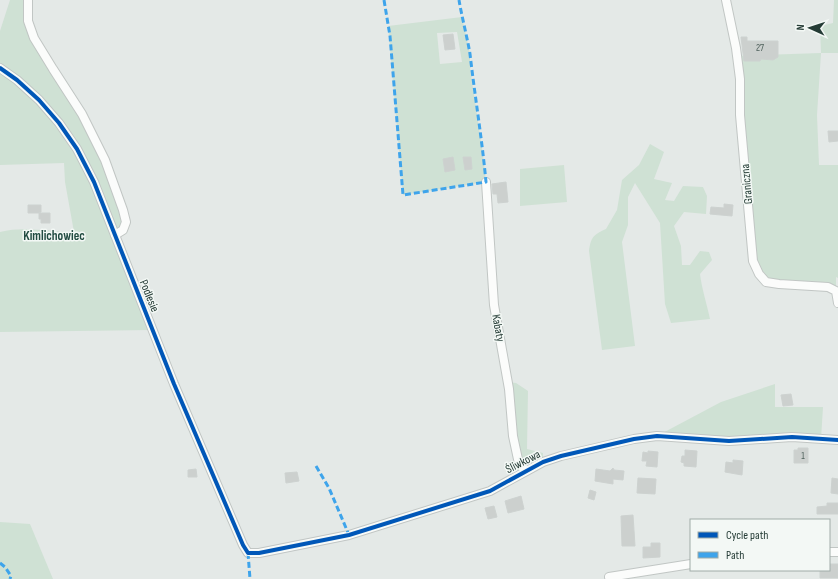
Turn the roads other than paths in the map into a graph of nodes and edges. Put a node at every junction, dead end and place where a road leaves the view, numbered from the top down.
1 (28, 0) edge
2 (726, 0) edge
3 (3, 70) edge
4 (486, 182) dead end
5 (115, 235) junction
6 (838, 303) edge
7 (838, 440) edge
8 (526, 471) junction
9 (248, 553) joint
10 (690, 564) edge
11 (608, 577) dead end

1 - 5 street
2 - 6 street, Graniczna
3 - 5 street, Podlesie
4 - 8 street, Kabaty
5 - 9 street, Podlesie
7 - 8 street, Śliwkowa
8 - 9 street, Śliwkowa
10 - 11 street

